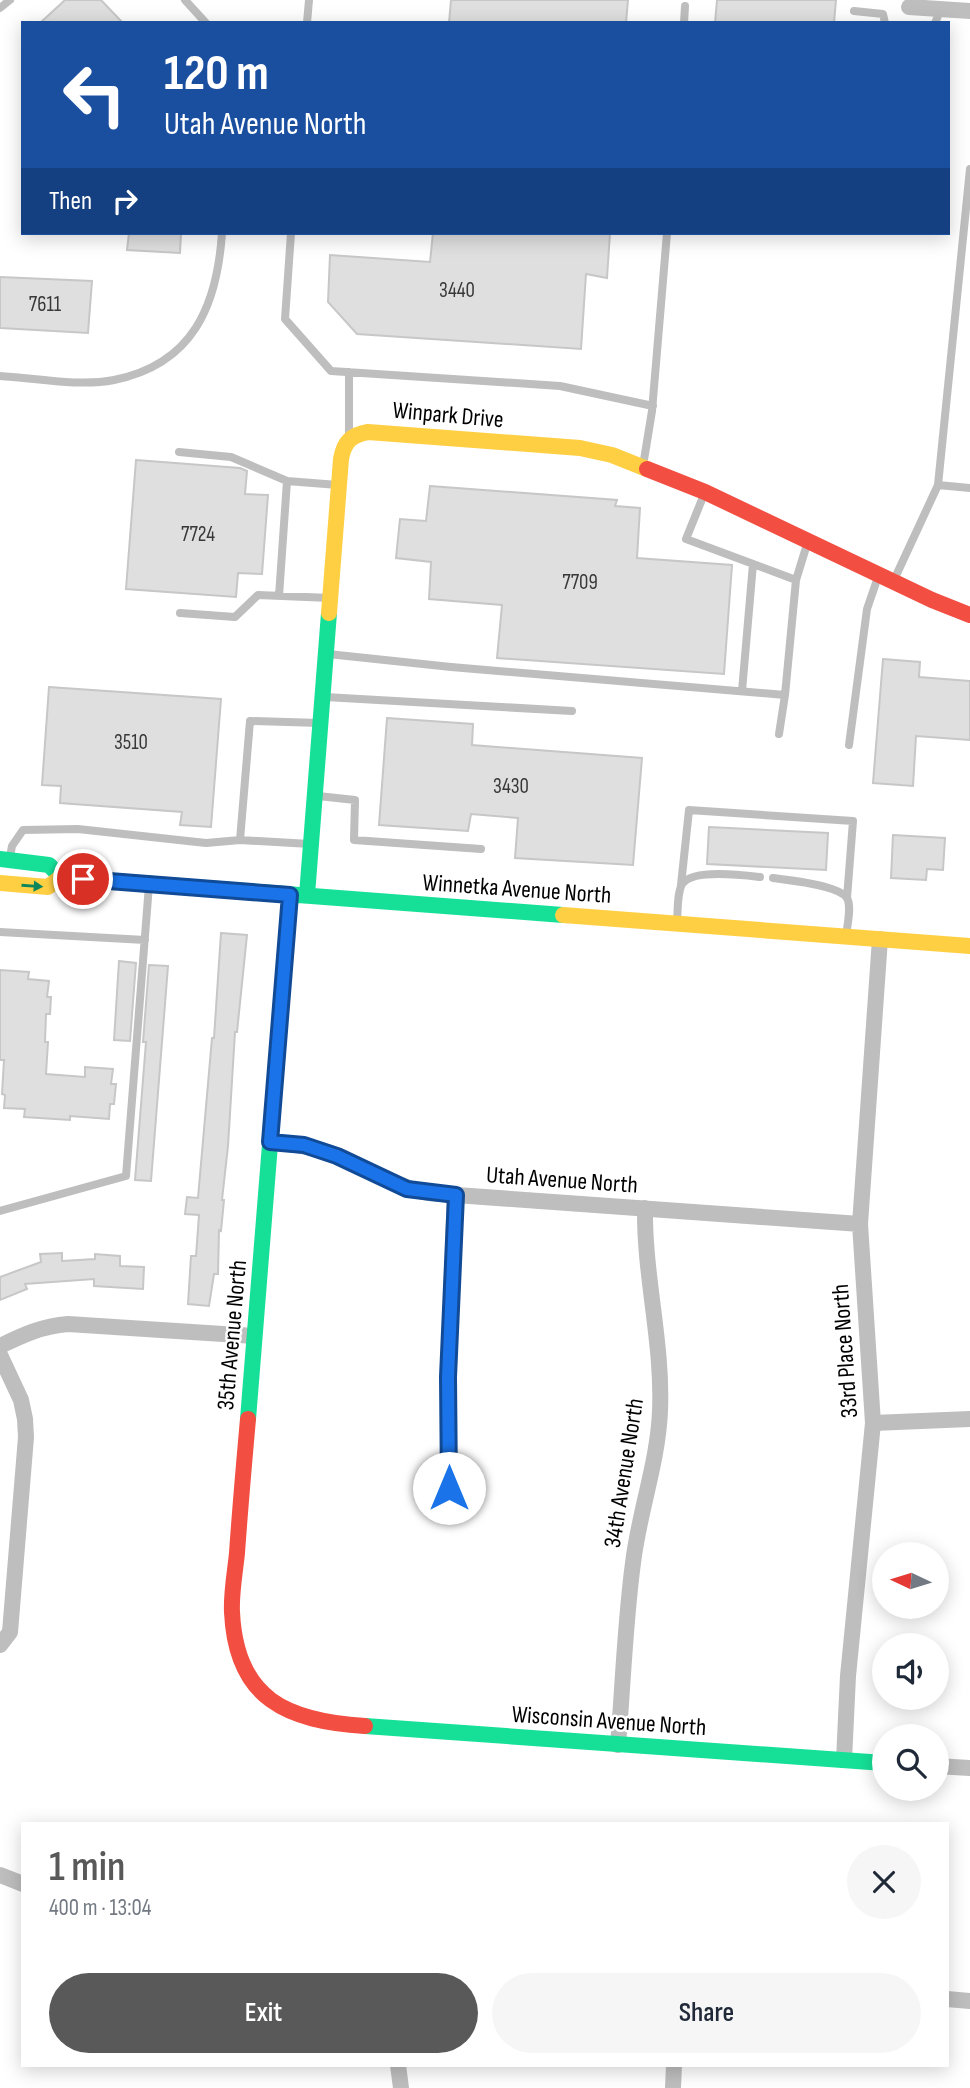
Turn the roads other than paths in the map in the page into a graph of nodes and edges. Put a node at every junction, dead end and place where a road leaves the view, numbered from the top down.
1 (10, 0) edge
2 (185, 0) edge
3 (309, 0) edge
4 (685, 6) dead end
5 (909, 7) dead end
6 (0, 8) edge
7 (970, 11) edge
8 (854, 12) dead end
9 (938, 16) edge
10 (204, 21) edge
11 (307, 21) edge
12 (684, 21) edge
13 (885, 21) edge
14 (970, 169) edge
15 (222, 235) edge
16 (291, 235) edge
17 (667, 235) edge
18 (349, 372) junction
19 (0, 376) edge
20 (653, 406) junction
21 (349, 438) junction
22 (179, 452) dead end
23 (643, 466) junction
24 (287, 481) junction
25 (338, 485) junction
26 (938, 485) junction
27 (970, 488) edge
28 (705, 492) junction
29 (808, 541) junction
30 (753, 565) junction
31 (886, 578) junction
32 (796, 580) junction
33 (279, 596) junction
34 (330, 598) junction
35 (180, 613) dead end
36 (970, 615) edge
37 (326, 653) junction
38 (742, 691) junction
39 (785, 695) junction
40 (322, 696) junction
41 (572, 711) dead end
42 (320, 723) junction
43 (779, 734) dead end
44 (849, 744) dead end
45 (315, 796) junction
46 (240, 839) junction
47 (311, 845) junction
48 (481, 849) dead end
49 (5, 860) edge
50 (61, 877) junction
51 (760, 877) dead end
52 (773, 878) dead end
53 (0, 883) edge
54 (149, 885) junction
55 (681, 885) junction
56 (290, 895) junction
57 (307, 895) junction
58 (847, 898) junction
59 (677, 924) junction
60 (0, 932) edge
61 (846, 937) junction
62 (880, 939) junction
63 (145, 940) junction
64 (970, 946) edge
65 (270, 1142) junction
66 (456, 1195) junction
67 (645, 1208) junction
68 (0, 1212) edge
69 (860, 1224) junction
70 (254, 1336) junction
71 (0, 1346) edge
72 (0, 1355) edge
73 (970, 1419) edge
74 (873, 1423) junction
75 (449, 1488) dead end
76 (0, 1645) edge
77 (332, 1724) joint
78 (618, 1745) junction
79 (844, 1760) junction
80 (872, 1762) edge
81 (949, 1767) edge
82 (970, 1768) edge
83 (0, 1875) edge
84 (21, 1883) edge
85 (949, 1999) edge
86 (970, 2001) edge
87 (398, 2067) edge
88 (674, 2067) edge
89 (401, 2088) edge
90 (673, 2088) edge

1 - 6 lane
2 - 10 lane
3 - 11 lane
4 - 12 lane
5 - 9 street
7 - 9 street
8 - 13 lane
14 - 26 lane
15 - 19 lane
16 - 18 lane
17 - 20 lane
18 - 20 lane
18 - 21 lane
20 - 23 lane
21 - 23 street, Winpark Drive
21 - 25 street
22 - 24 lane
23 - 28 street, Winpark Drive
24 - 25 lane
24 - 33 lane
25 - 34 street
26 - 27 lane
26 - 31 lane
28 - 29 street, Winpark Drive
28 - 30 lane
29 - 31 street, Winpark Drive
29 - 32 lane
30 - 32 lane
30 - 38 lane
31 - 36 street, Winpark Drive
31 - 44 lane
32 - 39 lane
33 - 34 lane
33 - 35 lane
34 - 37 street
37 - 38 lane
37 - 40 street
38 - 39 lane
39 - 43 lane
40 - 41 lane
40 - 42 street
42 - 45 street
42 - 46 lane
45 - 47 street
45 - 48 lane
46 - 47 lane
46 - 49 lane
47 - 57 street
49 - 50 street, Winnetka Avenue North
53 -> 50 street, Winnetka Avenue North
50 - 54 street, Winnetka Avenue North
51 - 55 lane
52 - 58 lane
54 - 56 street, Winnetka Avenue North
54 - 63 lane
55 - 58 lane
55 - 59 lane
56 - 57 street, Winnetka Avenue North
56 - 65 street, 35th Avenue North
57 - 59 street, Winnetka Avenue North
58 - 61 lane
59 - 61 street, Winnetka Avenue North
60 - 63 lane
61 - 62 street, Winnetka Avenue North
62 - 64 street, Winnetka Avenue North
62 - 69 street, 33rd Place North
63 - 68 lane
65 - 66 street, Utah Avenue North
65 - 70 street, 35th Avenue North
66 - 67 street, Utah Avenue North
66 - 75 street
67 - 69 street, Utah Avenue North
67 - 78 street, 34th Avenue North
69 - 74 street, 33rd Place North
70 - 71 street
70 - 77 street, 35th Avenue North
72 - 76 street
73 - 74 street
74 - 79 street, 33rd Place North
77 - 78 street, Wisconsin Avenue North
78 - 79 street, Wisconsin Avenue North
79 - 80 street, Wisconsin Avenue North
81 - 82 street
83 - 84 street
85 - 86 street
87 - 89 street
88 - 90 street

